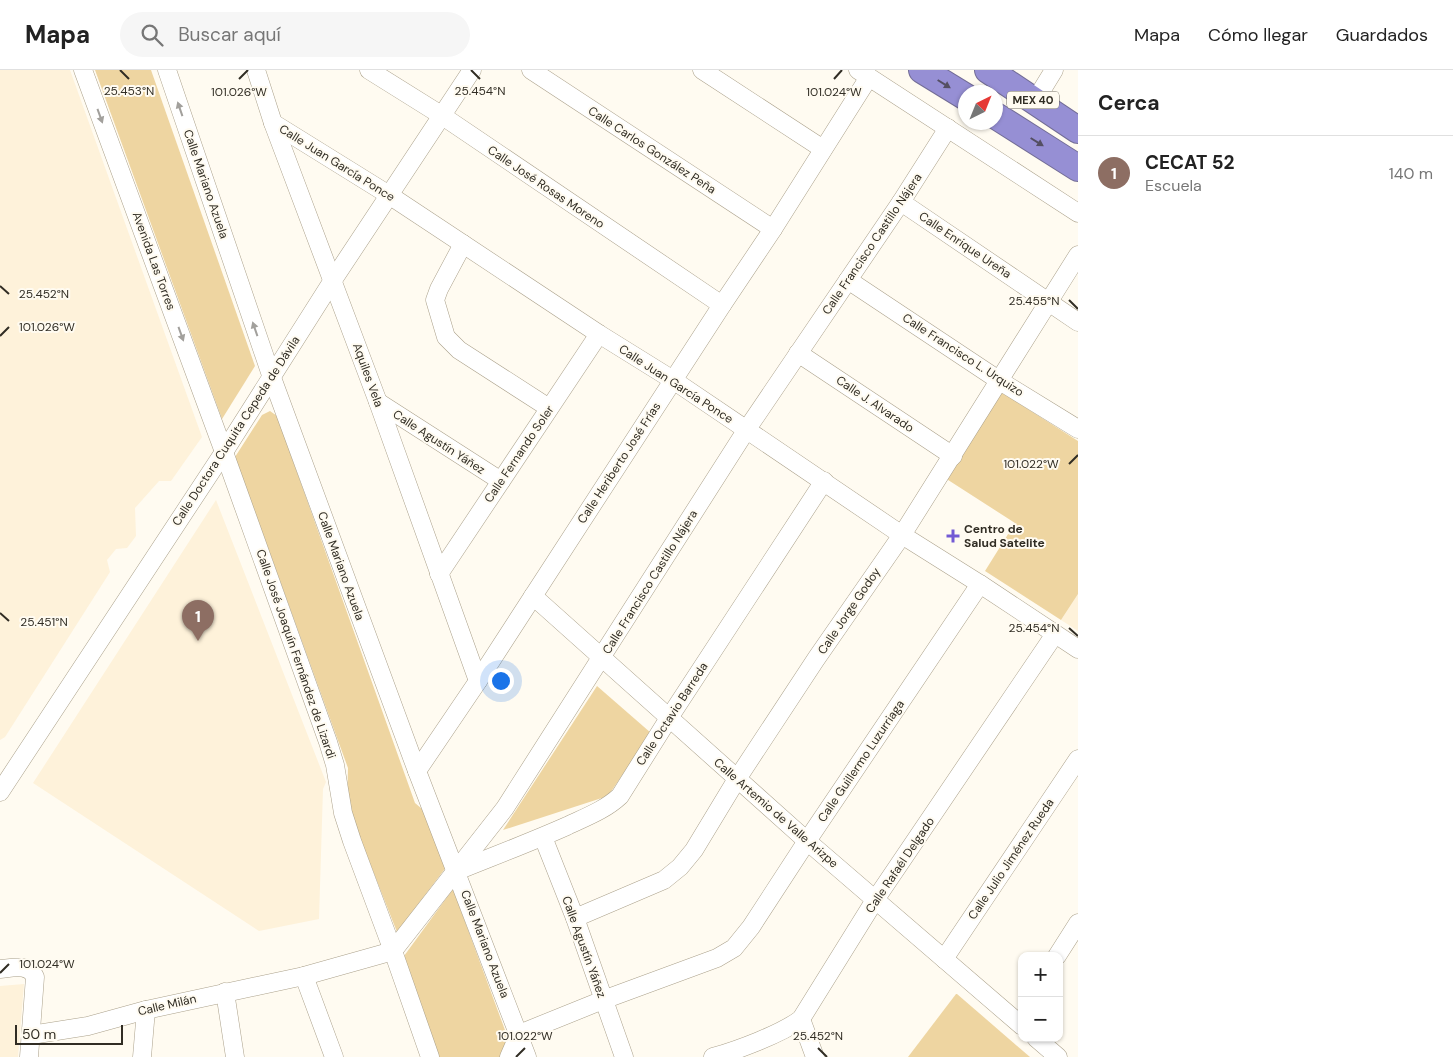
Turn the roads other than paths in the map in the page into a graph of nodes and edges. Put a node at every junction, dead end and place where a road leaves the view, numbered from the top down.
1 (84, 70) edge
2 (167, 70) edge
3 (256, 70) edge
4 (369, 70) edge
5 (472, 70) edge
6 (531, 70) edge
7 (702, 70) edge
8 (922, 70) edge
9 (1054, 70) edge
10 (863, 74) edge
11 (1002, 74) edge
12 (958, 92) edge
13 (1035, 101) junction
14 (441, 115) junction
15 (1003, 120) edge
16 (272, 123) junction
17 (948, 128) junction
18 (1078, 130) edge
19 (823, 149) junction
20 (1078, 168) edge
21 (388, 195) junction
22 (901, 202) junction
23 (1078, 213) edge
24 (773, 229) junction
25 (463, 244) junction
26 (1078, 255) edge
27 (332, 280) junction
28 (848, 280) junction
29 (1049, 303) junction
30 (722, 305) junction
31 (1078, 322) edge
32 (599, 334) junction
33 (798, 353) junction
34 (271, 375) junction
35 (673, 380) junction
36 (1000, 381) junction
37 (378, 402) junction
38 (549, 408) junction
39 (747, 429) junction
40 (1078, 429) edge
41 (224, 452) junction
42 (953, 456) junction
43 (501, 481) junction
44 (824, 481) junction
45 (902, 535) junction
46 (439, 574) junction
47 (980, 584) junction
48 (533, 596) junction
49 (1055, 634) junction
50 (1078, 649) edge
51 (602, 658) junction
52 (478, 681) junction
53 (669, 718) junction
54 (1078, 760) edge
55 (417, 771) junction
56 (737, 779) junction
57 (0, 792) edge
58 (542, 837) junction
59 (807, 841) junction
60 (457, 871) junction
61 (875, 900) junction
62 (575, 918) junction
63 (1078, 923) edge
64 (393, 951) junction
65 (1060, 952) edge
66 (944, 959) junction
67 (0, 969) edge
68 (304, 976) junction
69 (225, 992) junction
70 (603, 1000) junction
71 (146, 1010) junction
72 (1018, 1017) edge
73 (801, 1019) junction
74 (519, 1034) junction
75 (32, 1035) junction
76 (1041, 1042) edge
77 (29, 1057) edge
78 (142, 1057) edge
79 (235, 1057) edge
80 (334, 1057) edge
81 (430, 1057) edge
82 (509, 1057) edge
83 (527, 1057) edge
84 (624, 1057) edge
85 (716, 1057) edge
86 (815, 1057) edge
87 (1058, 1057) edge

1 -> 41 street, Avenida Las Torres
34 -> 2 street, Calle Mariano Azuela
3 - 16 street, Aquiles Vela
4 - 14 street, Calle José Rosas Moreno
5 - 14 street, Calle Doctora Cuquita Cepeda de Dávila
6 - 24 street, Calle Carlos González Peña
7 - 19 street
8 -> 12 highway
9 - 13 street
10 - 17 street
10 - 19 street, Calle Heriberto José Frías
11 - 13 highway, MEX 40
13 - 18 highway, MEX 40
14 - 21 street, Calle Doctora Cuquita Cepeda de Dávila
14 - 30 street, Calle José Rosas Moreno
15 -> 20 highway, MEX 40
16 - 21 street, Calle Juan García Ponce
16 - 27 street, Aquiles Vela
17 - 22 street, Calle Francisco Castillo Nájera
17 - 23 street
19 - 24 street, Calle Heriberto José Frías
21 - 25 street, Calle Juan García Ponce
21 - 27 street, Calle Doctora Cuquita Cepeda de Dávila
22 - 28 street, Calle Francisco Castillo Nájera
22 - 29 street, Calle Enrique Ureña
24 - 30 street, Calle Heriberto José Frías
25 - 32 street, Calle Juan García Ponce
25 - 38 street
26 - 29 street, Calle Jorge Godoy
27 - 34 street, Calle Doctora Cuquita Cepeda de Dávila
27 - 37 street, Aquiles Vela
28 - 33 street, Calle Francisco Castillo Nájera
28 - 36 street, Calle Francisco L. Urquizo
29 - 31 street, Calle Enrique Ureña
29 - 36 street, Calle Jorge Godoy
30 - 35 street, Calle Heriberto José Frías
32 - 35 street, Calle Juan García Ponce
32 - 38 street, Calle Fernando Soler
33 - 39 street, Calle Francisco Castillo Nájera
33 - 42 street, Calle J. Alvarado
34 - 41 street, Calle Doctora Cuquita Cepeda de Dávila
34 - 55 street, Calle Mariano Azuela
35 - 39 street, Calle Juan García Ponce
35 - 48 street, Calle Heriberto José Frías
36 - 40 street, Calle Francisco L. Urquizo
36 - 42 street, Calle Jorge Godoy
37 - 43 street, Calle Agustín Yáñez
37 - 46 street, Aquiles Vela
38 - 43 street, Calle Fernando Soler
39 - 44 street, Calle Juan García Ponce
39 - 51 street, Calle Francisco Castillo Nájera
41 - 57 street, Calle Doctora Cuquita Cepeda de Dávila
41 - 64 street, Calle José Joaquín Fernández de Lizardi
42 - 45 street, Calle Jorge Godoy
43 - 46 street, Calle Fernando Soler
44 - 45 street, Calle Juan García Ponce
44 - 53 street, Calle Octavio Barreda
45 - 47 street, Calle Juan García Ponce
45 - 56 street, Calle Jorge Godoy
46 - 52 street, Aquiles Vela
47 - 49 street, Calle Juan García Ponce
47 - 59 street, Calle Guillermo Luzurriaga
48 - 51 street, Calle Artemio de Valle Arizpe
48 - 52 street, Calle Heriberto José Frías
49 - 50 street, Calle Juan García Ponce
49 - 61 street, Calle Rafaél Delgado
51 - 53 street, Calle Artemio de Valle Arizpe
51 - 60 street, Calle Francisco Castillo Nájera
52 - 55 street, Calle Heriberto José Frías
53 - 56 street, Calle Artemio de Valle Arizpe
53 - 58 street, Calle Octavio Barreda
54 - 66 street, Calle Julio Jiménez Rueda
55 - 60 street, Calle Mariano Azuela
56 - 59 street, Calle Artemio de Valle Arizpe
56 - 62 street, Calle Jorge Godoy
58 - 60 street, Calle Octavio Barreda
58 - 62 street, Calle Agustín Yáñez
59 - 61 street, Calle Artemio de Valle Arizpe
59 - 70 street, Calle Guillermo Luzurriaga
60 - 64 street, Calle Francisco Castillo Nájera
60 - 74 street, Calle Mariano Azuela
61 - 66 street, Calle Artemio de Valle Arizpe
61 - 73 street, Calle Rafaél Delgado
62 - 70 street, Calle Agustín Yáñez
63 - 65 street
64 - 68 street
64 - 81 street, Calle José Joaquín Fernández de Lizardi
66 - 72 street, Calle Artemio de Valle Arizpe
67 - 75 street
68 - 69 street, Calle Milán
68 - 80 street
69 - 71 street, Calle Milán
69 - 79 street
70 - 74 street, Calle Guillermo Luzurriaga
70 - 84 street, Calle Agustín Yáñez
71 - 75 street, Calle Milán
71 - 78 street
73 - 85 street, Calle Rafaél Delgado
73 - 86 street
74 - 82 street
74 - 83 street, Calle Mariano Azuela
75 - 77 street
76 - 87 street

